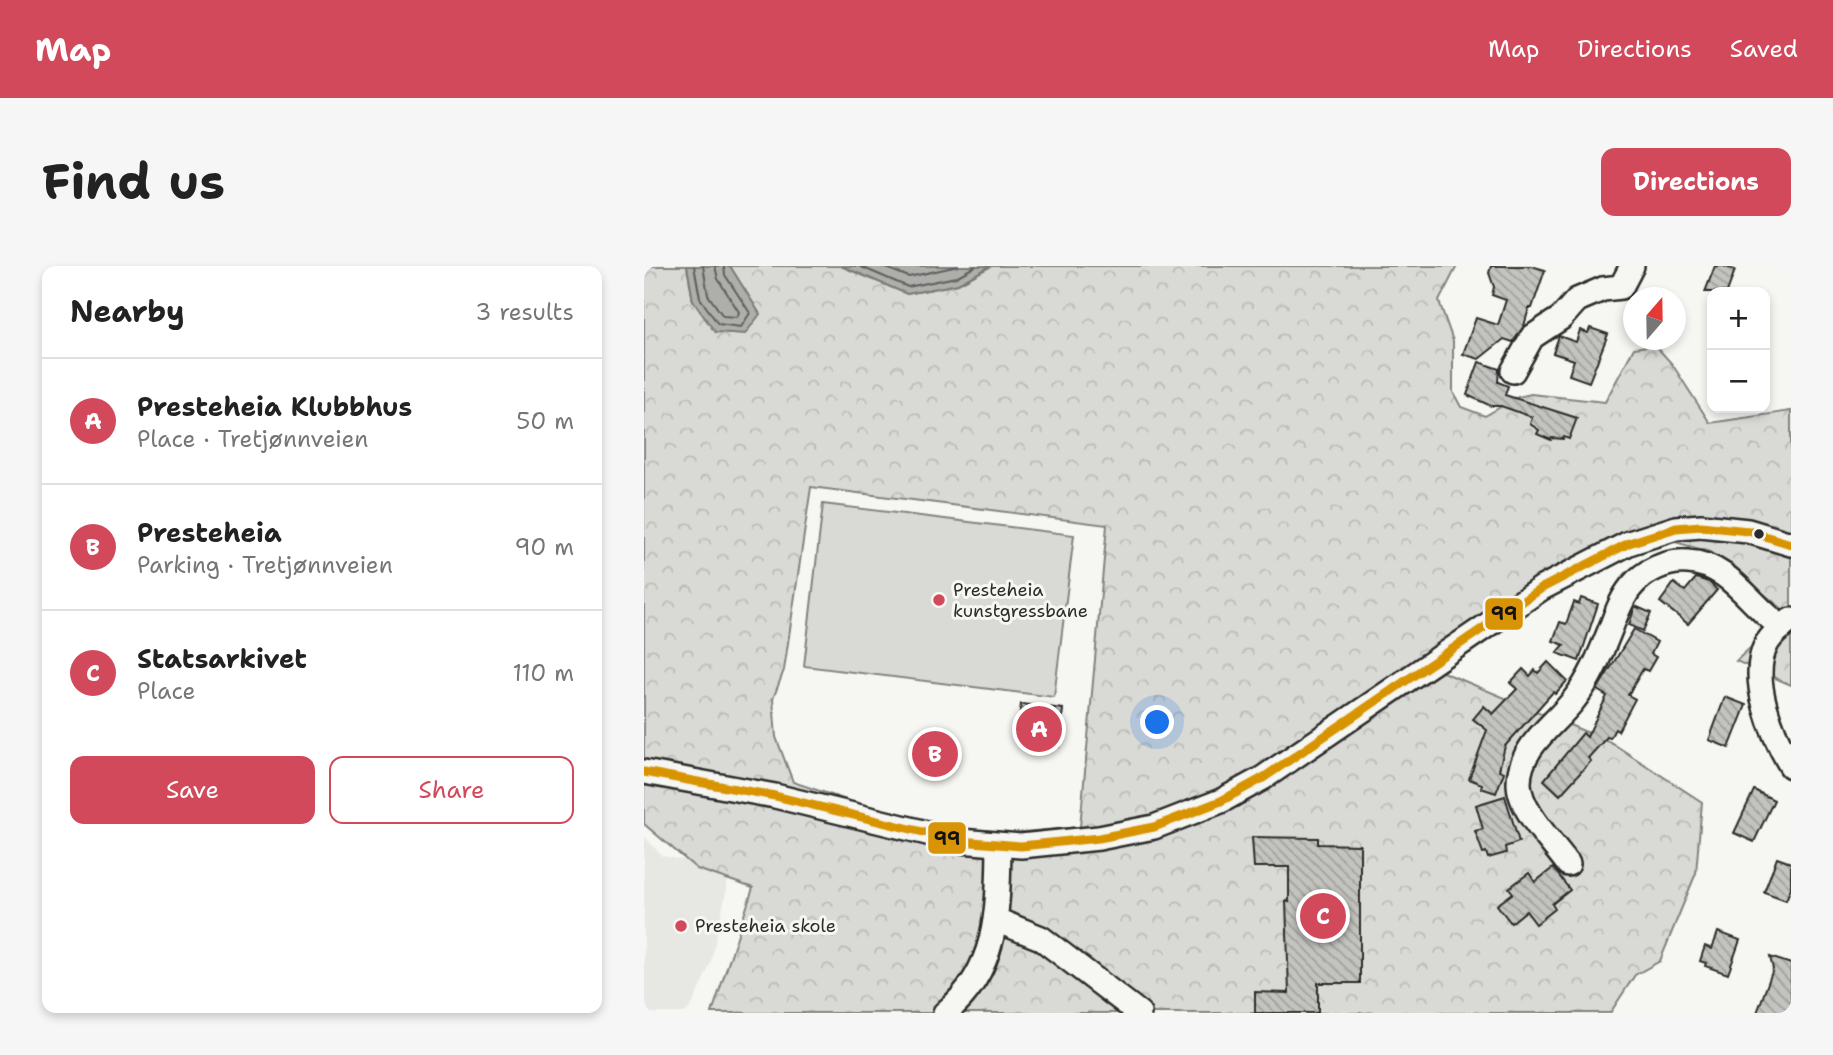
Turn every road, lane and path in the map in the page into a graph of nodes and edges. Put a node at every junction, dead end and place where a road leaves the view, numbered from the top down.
1 (1632, 266) edge
2 (1513, 371) dead end
3 (1791, 544) edge
4 (1786, 624) edge
5 (1791, 766) edge
6 (644, 772) edge
7 (999, 846) junction
8 (1568, 864) dead end
9 (996, 920) junction
10 (945, 1013) edge
11 (1139, 1013) edge

1 - 2 street
3 - 7 street
4 - 5 street
4 - 8 street
6 - 7 street
7 - 9 street
9 - 10 street
9 - 11 street

